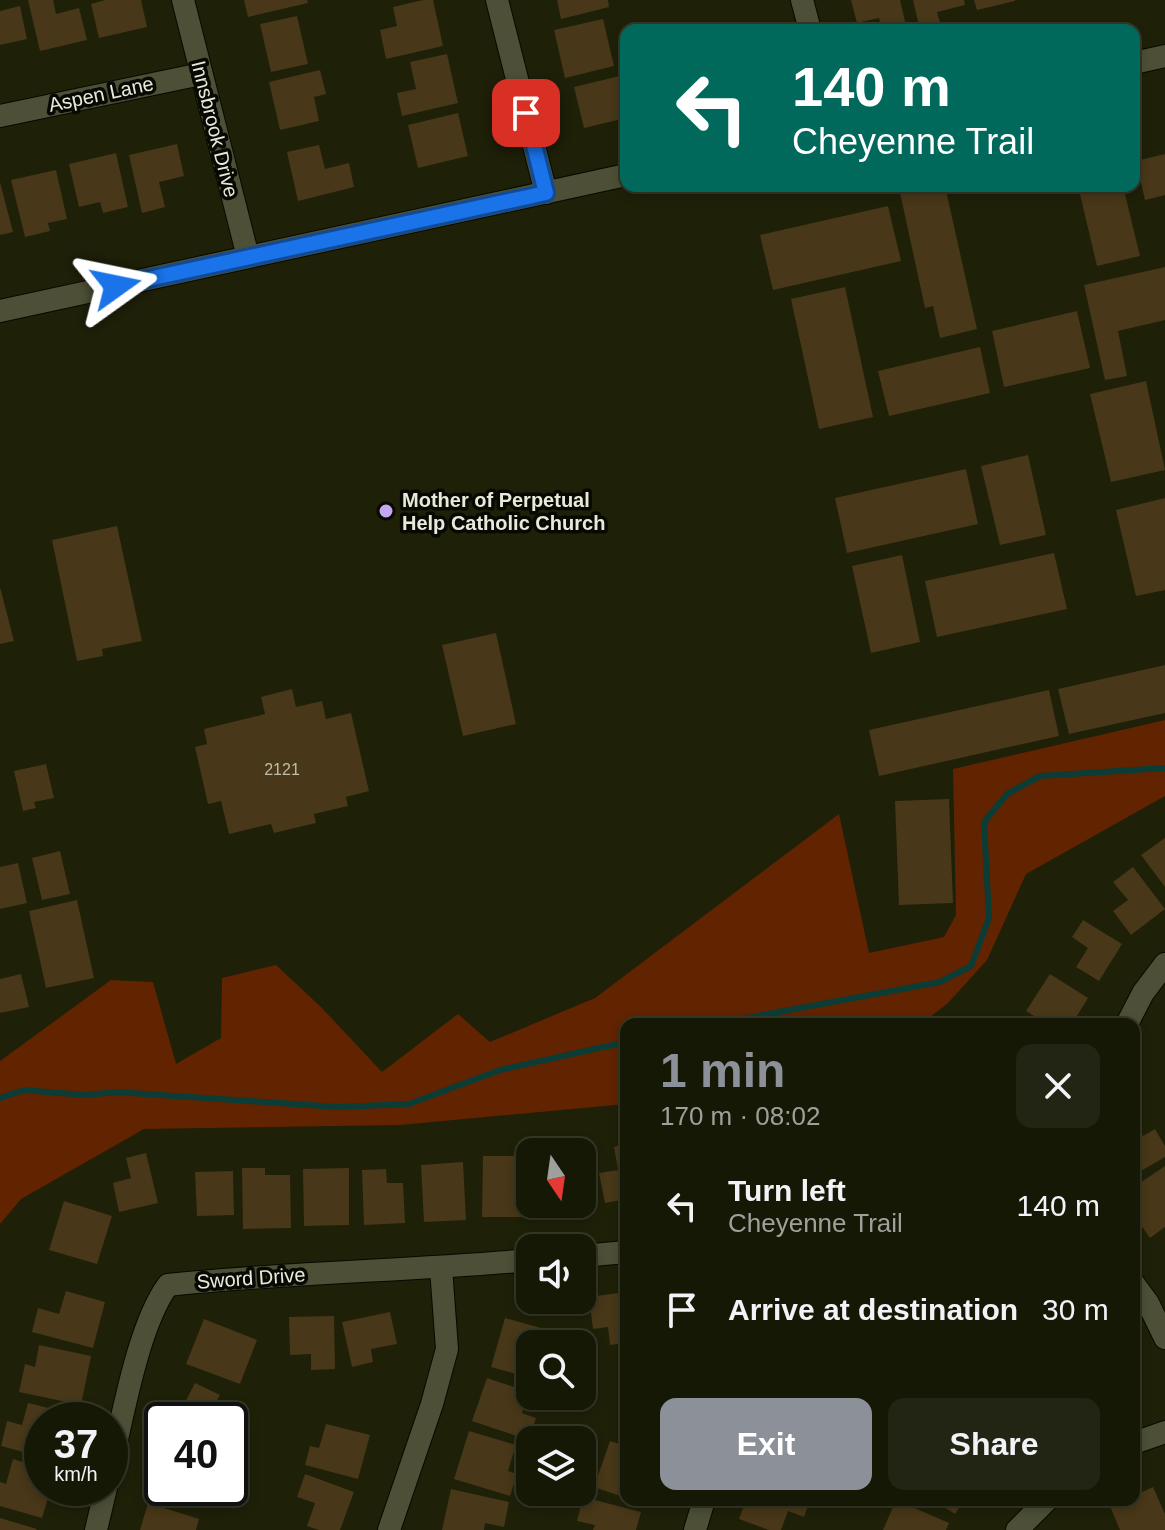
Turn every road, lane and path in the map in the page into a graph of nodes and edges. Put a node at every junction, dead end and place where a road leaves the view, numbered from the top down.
1 (183, 0) edge
2 (497, 0) edge
3 (802, 0) edge
4 (808, 24) edge
5 (1165, 56) edge
6 (1140, 62) edge
7 (201, 74) junction
8 (0, 116) edge
9 (620, 176) edge
10 (546, 193) junction
11 (248, 257) junction
12 (0, 311) edge
13 (1165, 964) edge
14 (1130, 1018) edge
15 (620, 1253) edge
16 (596, 1255) edge
17 (516, 1261) edge
18 (441, 1268) junction
19 (1140, 1292) edge
20 (1165, 1338) edge
21 (127, 1402) edge
22 (1165, 1432) edge
23 (1140, 1441) edge
24 (102, 1506) edge
25 (702, 1506) edge
26 (1041, 1506) edge
27 (96, 1530) edge
28 (389, 1530) edge
29 (695, 1530) edge
30 (1017, 1530) edge

1 - 7 street, Innsbrook Drive
2 - 10 street
3 - 4 street
5 - 6 street
7 - 8 street, Aspen Lane
7 - 11 street, Innsbrook Drive
9 - 10 street
10 - 11 street
11 - 12 street
13 - 14 street
15 - 16 street
17 - 18 street, Sword Drive
18 - 21 street, Sword Drive
18 - 28 street
19 - 20 street
22 - 23 street
24 - 27 street
25 - 29 street
26 - 30 street

